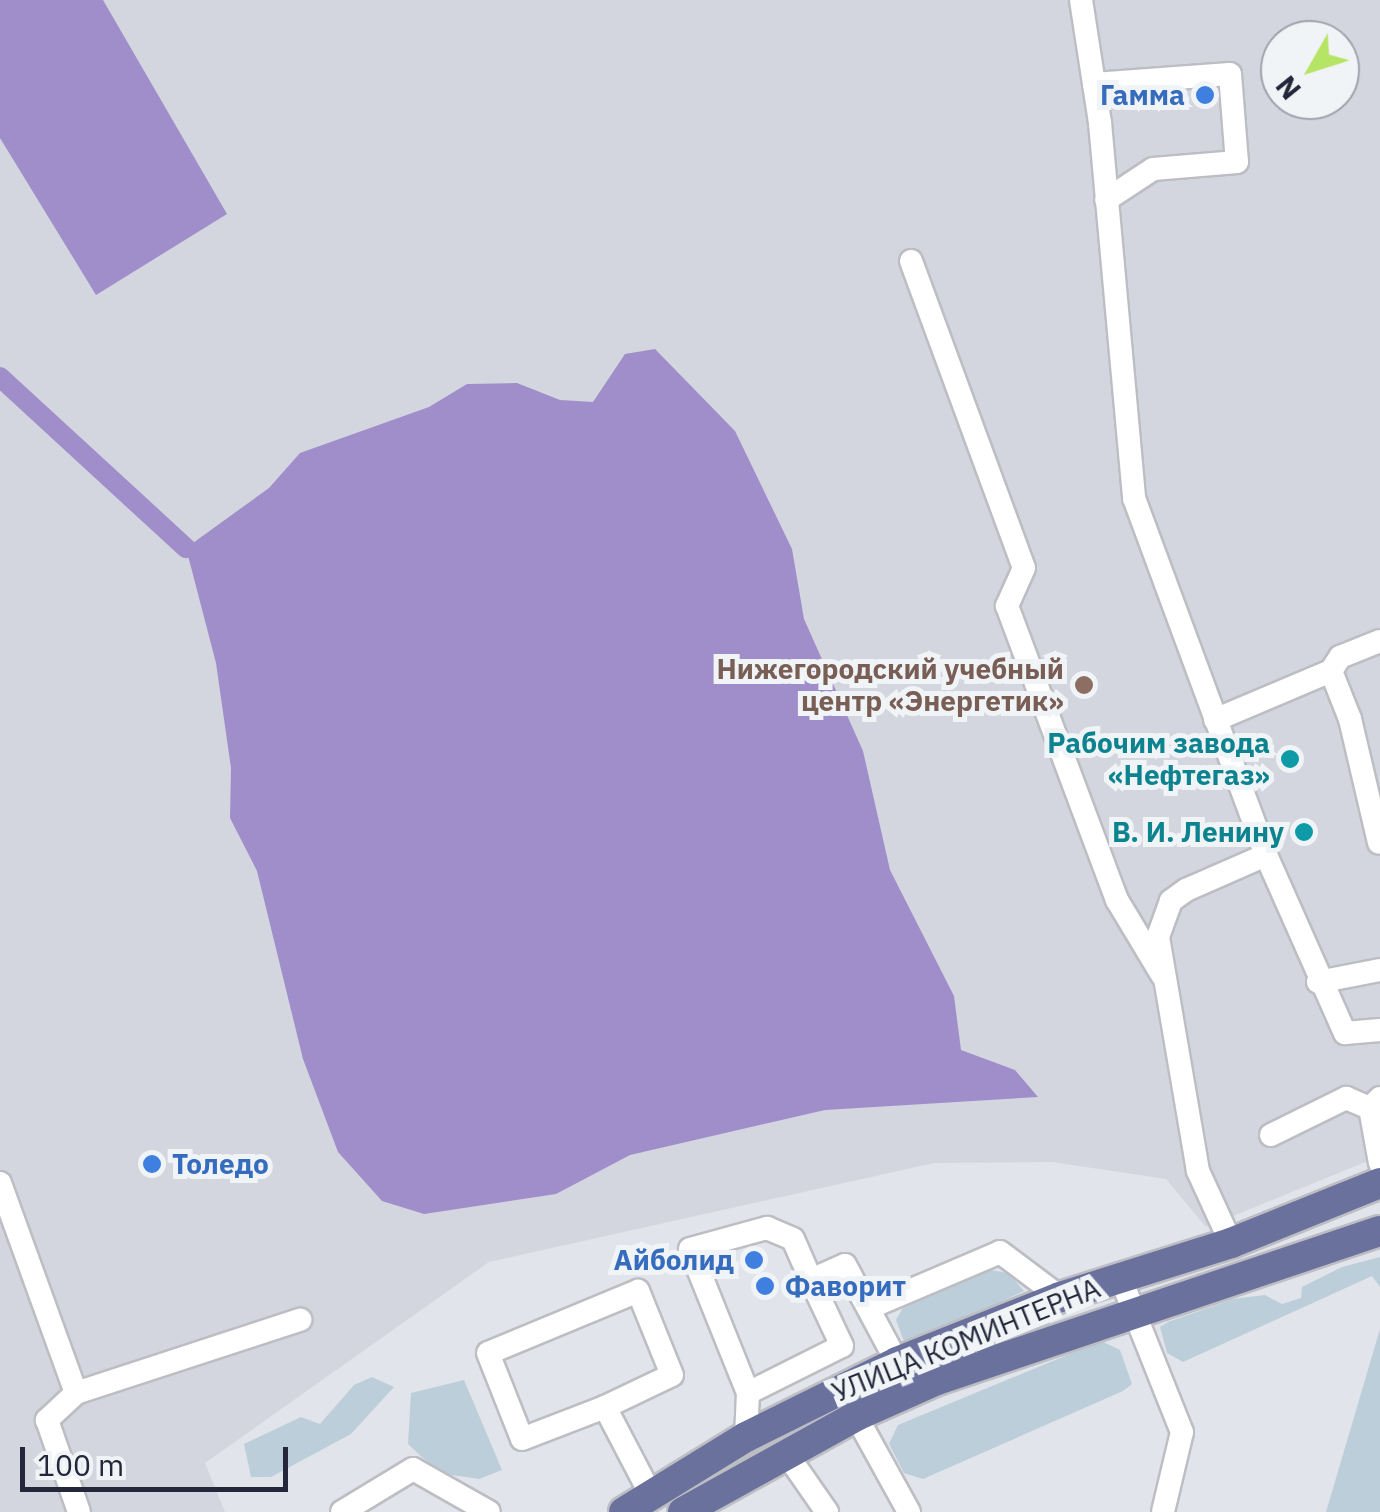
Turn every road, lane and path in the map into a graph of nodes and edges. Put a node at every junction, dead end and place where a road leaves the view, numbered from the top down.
1 (1081, 0) edge
2 (1094, 84) junction
3 (1106, 200) junction
4 (911, 261) dead end
5 (1380, 641) edge
6 (1331, 671) junction
7 (1215, 720) junction
8 (1379, 843) edge
9 (1266, 855) junction
10 (1380, 970) edge
11 (1164, 978) junction
12 (1318, 982) junction
13 (1380, 1030) edge
14 (1375, 1103) edge
15 (1271, 1135) dead end
16 (1380, 1163) edge
17 (1380, 1183) edge
18 (0, 1184) edge
19 (1380, 1231) edge
20 (1232, 1243) junction
21 (1121, 1279) junction
22 (811, 1280) junction
23 (1060, 1296) junction
24 (869, 1308) junction
25 (1133, 1312) junction
26 (300, 1320) dead end
27 (897, 1362) junction
28 (748, 1393) junction
29 (76, 1394) junction
30 (604, 1407) junction
31 (856, 1416) junction
32 (746, 1437) junction
33 (786, 1453) junction
34 (657, 1504) edge
35 (79, 1512) edge
36 (342, 1512) edge
37 (489, 1512) edge
38 (624, 1512) edge
39 (683, 1512) edge
40 (828, 1512) edge
41 (909, 1512) edge
42 (1164, 1512) edge

1 - 2 street
2 - 3 street
2 - 3 street
3 - 7 street
4 - 11 street
5 - 6 street
6 - 7 street
6 - 8 street
7 - 9 street
9 - 11 street
9 - 12 street
10 - 12 street
11 - 20 street
12 - 13 street
14 - 15 street
14 - 16 street
17 - 20 main road, УЛИЦА КОМИНТЕРНА
18 - 29 street
19 - 25 main road, УЛИЦА КОМИНТЕРНА
20 - 21 main road, УЛИЦА КОМИНТЕРНА
21 - 23 main road, УЛИЦА КОМИНТЕРНА
21 - 25 street
22 - 24 street
22 - 28 street
22 - 28 street
23 - 24 street
23 - 27 main road, УЛИЦА КОМИНТЕРНА
24 - 27 street
25 - 31 main road, УЛИЦА КОМИНТЕРНА
25 - 42 street
26 - 29 street
27 - 32 main road, УЛИЦА КОМИНТЕРНА
28 - 32 street
29 - 35 street
30 - 30 street
30 - 34 street
31 - 33 main road, УЛИЦА КОМИНТЕРНА
31 - 41 street
32 - 34 main road, УЛИЦА КОМИНТЕРНА
33 - 39 main road, УЛИЦА КОМИНТЕРНА
33 - 40 street
34 - 38 main road, УЛИЦА КОМИНТЕРНА
36 - 37 street

